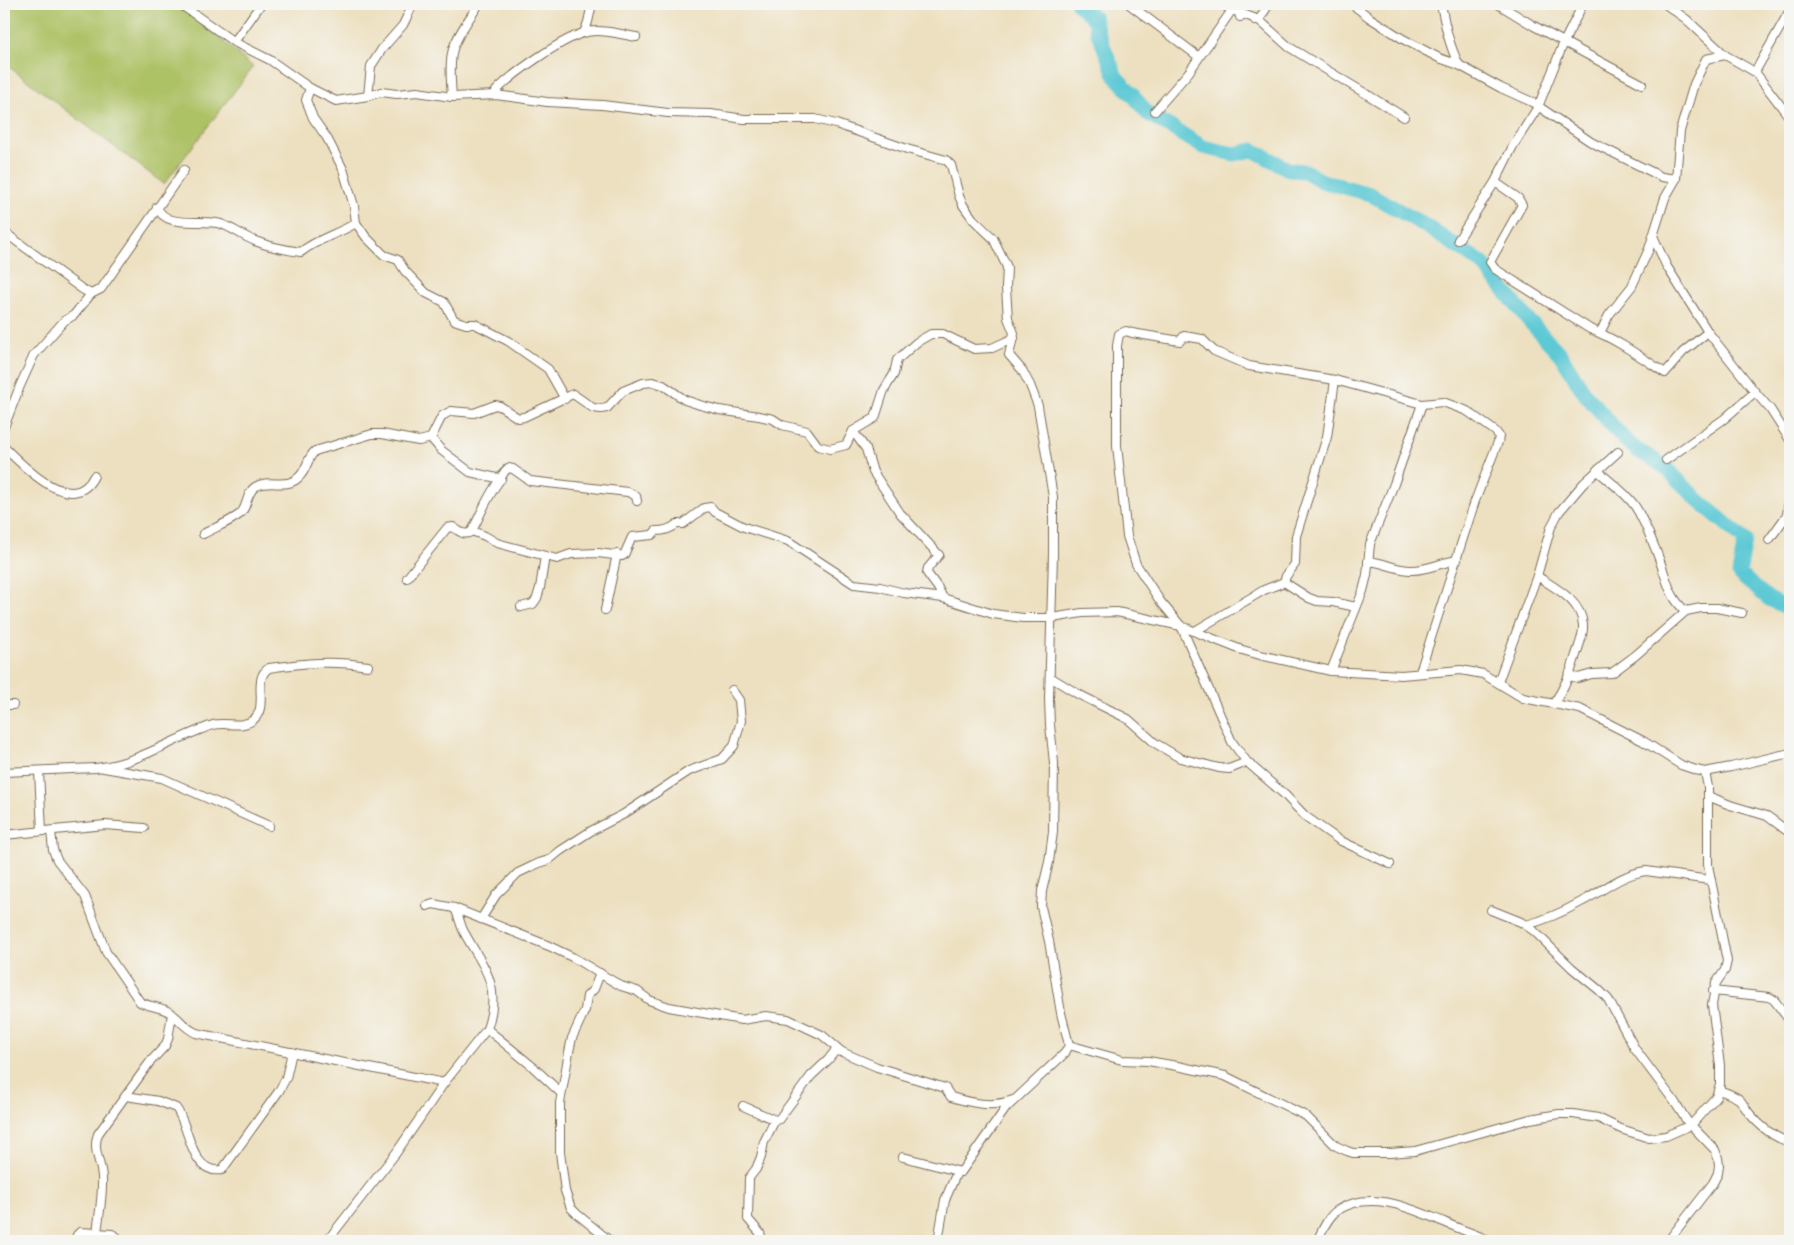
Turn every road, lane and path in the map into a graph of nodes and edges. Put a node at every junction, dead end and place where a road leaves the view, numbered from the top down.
1 (180, 4) edge
2 (261, 4) edge
3 (413, 4) edge
4 (479, 4) edge
5 (592, 4) edge
6 (1129, 4) edge
7 (1221, 4) edge
8 (1270, 4) edge
9 (1352, 4) edge
10 (1441, 4) edge
11 (1498, 4) edge
12 (1583, 4) edge
13 (1665, 4) edge
14 (1235, 7) edge
15 (1790, 10) edge
16 (1259, 20) junction
17 (584, 33) junction
18 (636, 37) dead end
19 (234, 42) junction
20 (1564, 42) junction
21 (1725, 55) junction
22 (1199, 57) junction
23 (1460, 65) junction
24 (1754, 72) junction
25 (1642, 84) dead end
26 (310, 88) junction
27 (496, 95) junction
28 (368, 96) junction
29 (452, 97) junction
30 (1538, 108) junction
31 (1155, 111) dead end
32 (1404, 116) dead end
33 (1790, 118) edge
34 (184, 170) dead end
35 (1676, 178) junction
36 (1495, 182) junction
37 (157, 207) junction
38 (356, 223) junction
39 (4, 232) edge
40 (1653, 236) junction
41 (1458, 240) dead end
42 (92, 294) junction
43 (1708, 332) junction
44 (1600, 333) junction
45 (1014, 338) junction
46 (1335, 380) junction
47 (1755, 392) junction
48 (565, 399) junction
49 (1422, 404) junction
50 (4, 427) edge
51 (853, 431) junction
52 (431, 438) junction
53 (1790, 440) edge
54 (4, 447) edge
55 (1618, 452) dead end
56 (1666, 460) dead end
57 (1597, 470) junction
58 (94, 476) dead end
59 (501, 479) junction
60 (1790, 492) edge
61 (637, 501) dead end
62 (472, 531) junction
63 (203, 534) dead end
64 (1769, 540) dead end
65 (617, 554) junction
66 (545, 556) junction
67 (1457, 560) junction
68 (1368, 561) junction
69 (1537, 576) junction
70 (407, 578) dead end
71 (1284, 582) junction
72 (943, 598) junction
73 (521, 607) dead end
74 (1356, 608) junction
75 (605, 610) dead end
76 (1686, 611) junction
77 (1742, 613) dead end
78 (1052, 618) junction
79 (1181, 626) junction
80 (1195, 631) junction
81 (368, 666) dead end
82 (1331, 671) junction
83 (1420, 672) junction
84 (1570, 676) junction
85 (1050, 678) junction
86 (1498, 682) junction
87 (732, 690) dead end
88 (1554, 703) junction
89 (13, 704) dead end
90 (4, 705) edge
91 (1790, 753) edge
92 (1248, 762) junction
93 (102, 768) junction
94 (39, 770) junction
95 (4, 772) edge
96 (1705, 772) junction
97 (1708, 796) junction
98 (270, 826) dead end
99 (144, 828) dead end
100 (42, 831) junction
101 (51, 831) junction
102 (1790, 833) edge
103 (4, 835) edge
104 (1390, 864) dead end
105 (1710, 880) junction
106 (428, 906) dead end
107 (454, 908) junction
108 (1491, 910) dead end
109 (481, 919) junction
110 (1526, 925) junction
111 (600, 973) junction
112 (1714, 991) junction
113 (172, 1014) junction
114 (1790, 1021) edge
115 (486, 1029) junction
116 (1069, 1045) junction
117 (292, 1052) junction
118 (842, 1052) junction
119 (444, 1083) junction
120 (1719, 1090) junction
121 (561, 1093) junction
122 (126, 1096) junction
123 (1020, 1097) junction
124 (743, 1106) dead end
125 (775, 1120) junction
126 (1691, 1125) junction
127 (1790, 1142) edge
128 (903, 1157) dead end
129 (957, 1172) junction
130 (97, 1233) junction
131 (76, 1241) edge
132 (117, 1241) edge
133 (327, 1241) edge
134 (610, 1241) edge
135 (762, 1241) edge
136 (938, 1241) edge
137 (1317, 1241) edge
138 (1490, 1241) edge
139 (1668, 1241) edge

1 - 19 street
2 - 19 street
3 - 28 street
4 - 29 street
5 - 17 street
6 - 22 street
7 - 14 street
8 - 16 street
9 - 23 street
10 - 23 street
11 - 20 street
12 - 20 street
13 - 21 street
14 - 16 street
14 - 22 street
15 - 24 street
16 - 32 street
17 - 18 street
17 - 27 street
19 - 26 street
20 - 25 street
20 - 30 street
21 - 24 street
21 - 35 street
22 - 31 street
23 - 30 street
24 - 33 street
26 - 28 street
26 - 38 street
27 - 29 street
27 - 45 street
28 - 29 street
30 - 35 street
30 - 36 street
34 - 37 street
35 - 40 street
36 - 41 street
36 - 44 street
37 - 38 street
37 - 42 street
38 - 48 street
39 - 42 street
40 - 43 street
40 - 44 street
42 - 50 street
43 - 44 street
43 - 47 street
45 - 51 street
45 - 78 street
46 - 49 street
46 - 71 street
46 - 79 street
47 - 53 street
47 - 56 street
48 - 51 street
48 - 52 street
49 - 67 street
49 - 68 street
51 - 72 street
52 - 59 street
52 - 63 street
54 - 58 street
55 - 57 street
57 - 69 street
57 - 76 street
59 - 61 street
59 - 62 street
60 - 64 street
62 - 66 street
62 - 70 street
65 - 66 street
65 - 72 street
65 - 75 street
66 - 73 street
67 - 68 street
67 - 83 street
68 - 74 street
69 - 84 street
69 - 86 street
71 - 74 street
71 - 80 street
72 - 78 street
74 - 82 street
76 - 77 street
76 - 84 street
78 - 79 street
78 - 85 street
79 - 80 street
79 - 92 street
80 - 82 street
81 - 93 street
82 - 83 street
83 - 86 street
84 - 88 street
85 - 92 street
85 - 116 street
86 - 88 street
87 - 109 street
88 - 96 street
89 - 90 street
91 - 96 street
92 - 104 street
93 - 94 street
93 - 98 street
94 - 95 street
94 - 100 street
96 - 97 street
97 - 102 street
97 - 105 street
99 - 101 street
100 - 101 street
100 - 103 street
101 - 113 street
105 - 110 street
105 - 112 street
106 - 107 street
107 - 109 street
107 - 115 street
108 - 110 street
109 - 111 street
110 - 126 street
111 - 118 street
111 - 121 street
112 - 114 street
112 - 120 street
113 - 117 street
113 - 122 street
115 - 119 street
115 - 121 street
116 - 123 street
116 - 126 street
117 - 119 street
117 - 122 street
118 - 123 street
118 - 125 street
119 - 133 street
120 - 126 street
120 - 127 street
121 - 134 street
122 - 130 street
123 - 129 street
124 - 125 street
125 - 135 street
126 - 139 street
128 - 129 street
129 - 136 street
130 - 131 street
130 - 132 street
137 - 138 street

